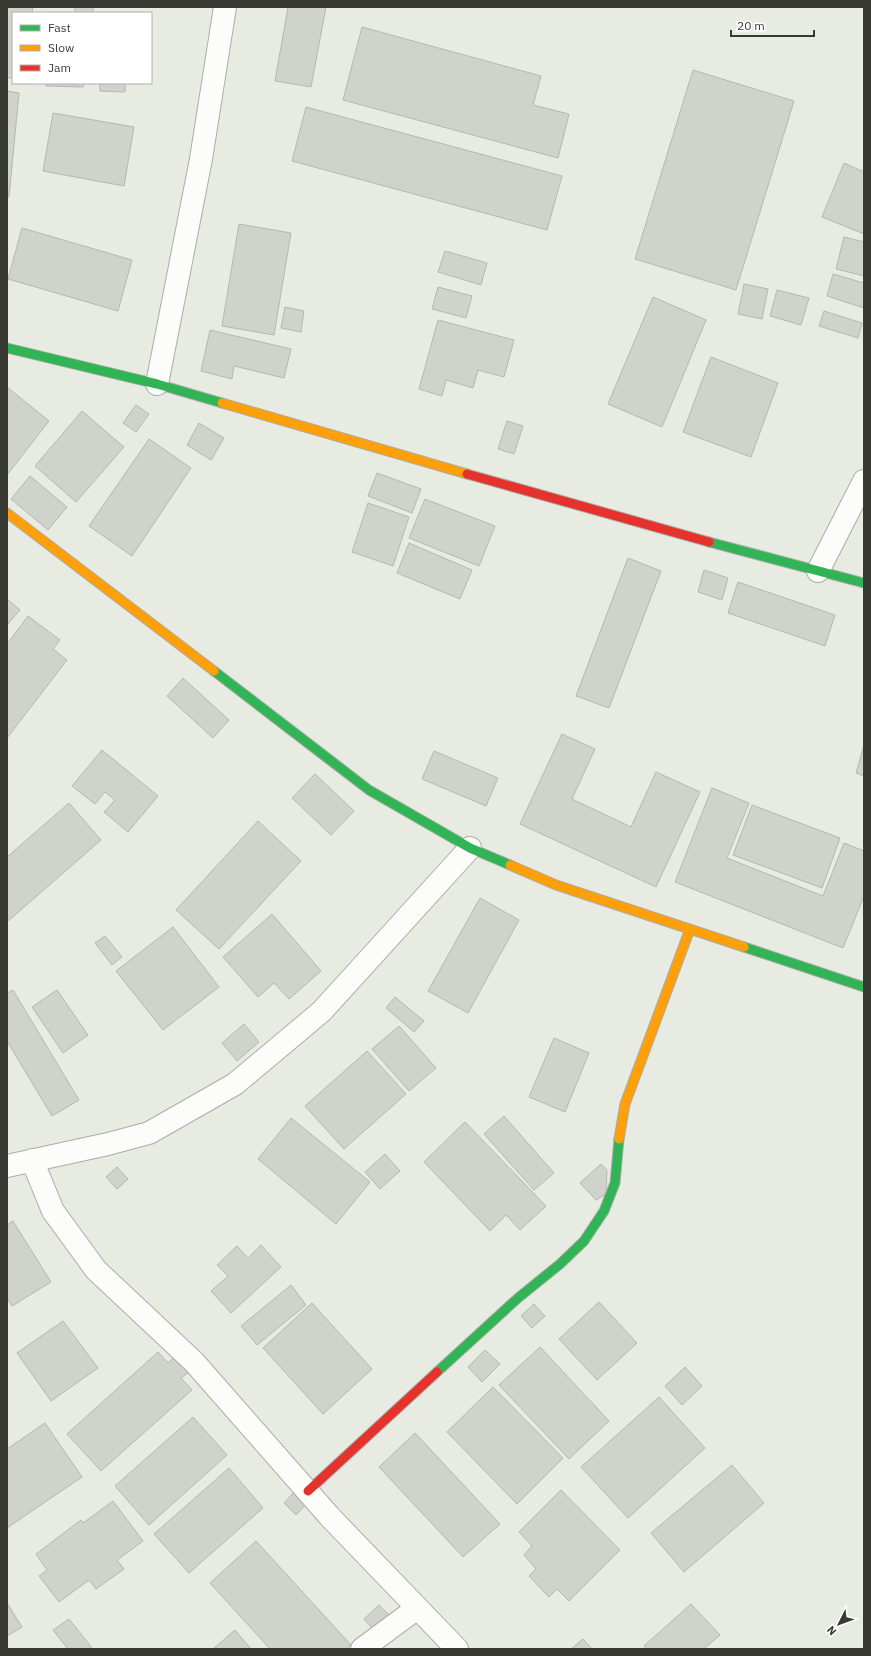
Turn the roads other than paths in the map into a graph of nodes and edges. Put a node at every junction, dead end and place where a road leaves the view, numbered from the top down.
1 (226, 7) edge
2 (7, 348) edge
3 (156, 384) junction
4 (864, 481) edge
5 (7, 513) edge
6 (818, 571) junction
7 (864, 583) edge
8 (470, 848) junction
9 (690, 929) junction
10 (864, 987) edge
11 (32, 1160) junction
12 (7, 1166) edge
13 (308, 1491) junction
14 (416, 1609) junction
15 (362, 1649) edge
16 (456, 1649) edge

1 - 3 street
2 - 3 street
3 - 6 street
4 - 6 street
5 - 8 street
6 - 7 street
8 - 9 street
8 - 11 street
9 - 10 street
9 - 13 street
11 - 12 street
11 - 13 street
13 - 14 street
14 - 15 street
14 - 16 street

